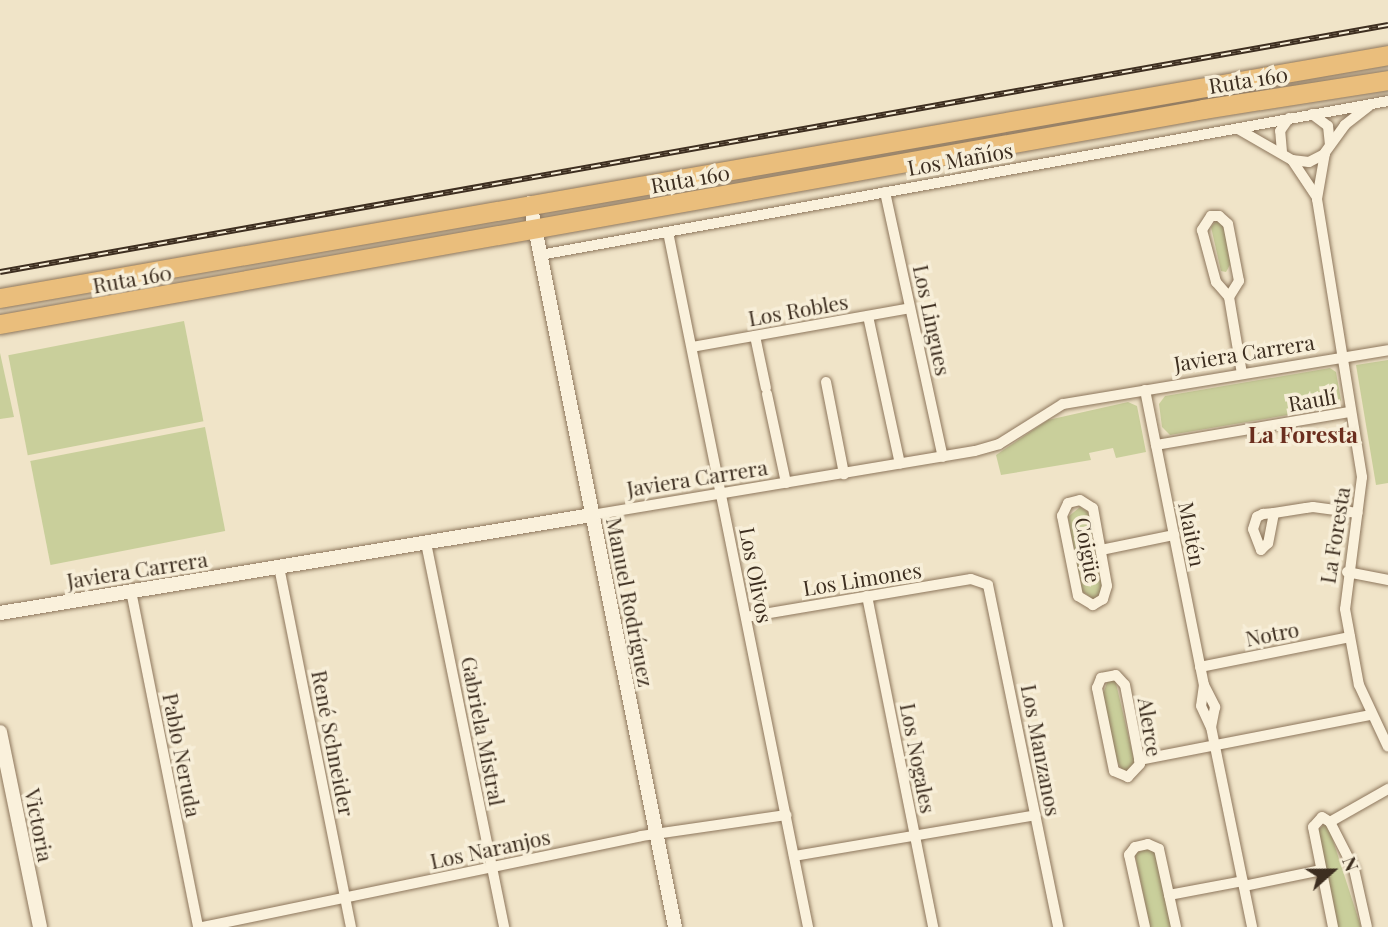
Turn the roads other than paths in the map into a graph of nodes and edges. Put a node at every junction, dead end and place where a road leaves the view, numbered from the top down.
1 (1388, 54) edge
2 (1388, 80) edge
3 (1388, 101) edge
4 (1375, 103) junction
5 (1311, 114) junction
6 (1289, 118) junction
7 (1234, 128) junction
8 (1327, 150) junction
9 (1282, 152) junction
10 (1292, 160) junction
11 (885, 192) junction
12 (1317, 199) junction
13 (530, 203) junction
14 (535, 229) junction
15 (668, 232) junction
16 (540, 255) junction
17 (1229, 297) junction
18 (0, 298) edge
19 (910, 308) junction
20 (868, 316) junction
21 (0, 324) edge
22 (755, 336) junction
23 (692, 347) junction
24 (1388, 350) edge
25 (1341, 358) junction
26 (1242, 374) junction
27 (826, 382) dead end
28 (1145, 390) junction
29 (1350, 412) junction
30 (1156, 445) junction
31 (943, 457) junction
32 (900, 464) junction
33 (844, 474) junction
34 (786, 484) junction
35 (721, 494) junction
36 (1273, 513) dead end
37 (1358, 513) junction
38 (592, 515) junction
39 (1174, 535) junction
40 (426, 543) junction
41 (1101, 550) junction
42 (279, 567) junction
43 (1347, 572) junction
44 (1388, 580) edge
45 (984, 582) joint
46 (131, 592) junction
47 (867, 597) junction
48 (0, 613) edge
49 (746, 617) junction
50 (1350, 638) junction
51 (1200, 667) junction
52 (1370, 715) junction
53 (0, 732) edge
54 (1388, 745) edge
55 (1215, 746) junction
56 (1139, 760) junction
57 (5, 778) edge
58 (1388, 789) edge
59 (786, 815) junction
60 (1036, 815) junction
61 (1330, 822) junction
62 (914, 835) junction
63 (656, 836) junction
64 (794, 856) junction
65 (491, 866) junction
66 (1321, 870) junction
67 (1243, 883) junction
68 (1169, 895) junction
69 (346, 898) junction
70 (40, 927) edge
71 (200, 927) edge
72 (351, 927) edge
73 (504, 927) edge
74 (675, 927) edge
75 (808, 927) edge
76 (933, 927) edge
77 (1058, 927) edge
78 (1144, 927) edge
79 (1176, 927) edge
80 (1252, 927) edge
81 (1333, 927) edge
82 (1367, 927) edge

1 - 13 highway, Ruta 160
2 - 14 highway, Ruta 160
3 - 4 street, Los Mañíos
4 - 5 street, Los Mañíos
4 - 8 street, La Foresta
5 - 6 street, Los Mañíos
5 - 8 street
6 - 7 street, Los Mañíos
6 - 9 street
7 - 9 street, La Foresta
7 - 11 street, Los Mañíos
8 - 10 street
8 - 12 street, La Foresta
9 - 10 street, La Foresta
10 - 12 street, La Foresta
11 - 15 street, Los Mañíos
11 - 19 street, Los Lingues
12 - 25 street, La Foresta
13 - 14 street, Manuel Rodríguez
13 - 18 highway, Ruta 160
14 - 16 street, Manuel Rodríguez
14 - 21 highway, Ruta 160
15 - 16 street, Los Mañíos
15 - 23 street, Los Olivos
16 - 38 street, Manuel Rodríguez
17 - 17 street
17 - 26 street
19 - 20 street, Los Robles
19 - 31 street, Los Lingues
20 - 22 street, Los Robles
20 - 32 street
22 - 23 street, Los Robles
22 - 34 street
23 - 35 street, Los Olivos
24 - 25 street, Javiera Carrera
25 - 26 street, Javiera Carrera
25 - 29 street, La Foresta
26 - 28 street, Javiera Carrera
27 - 33 street
28 - 30 street, Maitén
28 - 31 street, Javiera Carrera
29 - 30 street, Raulí
29 - 37 street, La Foresta
30 - 39 street, Maitén
31 - 32 street, Javiera Carrera
32 - 33 street, Javiera Carrera
33 - 34 street, Javiera Carrera
34 - 35 street, Javiera Carrera
35 - 38 street, Javiera Carrera
35 - 49 street, Los Olivos
36 - 37 street
37 - 43 street, La Foresta
38 - 40 street, Javiera Carrera
38 - 63 street, Manuel Rodríguez
39 - 41 street, Coigüe
39 - 51 street, Maitén
40 - 42 street, Javiera Carrera
40 - 65 street, Gabriela Mistral
41 - 41 street, Coigüe
42 - 46 street, Javiera Carrera
42 - 69 street, René Schneider
43 - 44 street
43 - 50 street, La Foresta
45 - 47 street, Los Limones
45 - 60 street, Los Manzanos
46 - 48 street, Javiera Carrera
46 - 71 street, Pablo Neruda
47 - 49 street, Los Limones
47 - 62 street, Los Nogales
49 - 59 street, Los Olivos
50 - 51 street, Notro
50 - 52 street, La Foresta
51 - 55 street, Maitén
52 - 54 street, La Foresta
52 - 55 street
53 - 57 street, Victoria
55 - 56 street
55 - 67 street, Maitén
56 - 56 street, Alerce
57 - 70 street, Victoria
58 - 61 street
59 - 63 street, Los Naranjos
59 - 64 street, Los Olivos
60 - 62 street
60 - 77 street, Los Manzanos
61 - 66 street
61 - 82 street
62 - 64 street
62 - 76 street, Los Nogales
63 - 65 street, Los Naranjos
63 - 74 street, Manuel Rodríguez
64 - 75 street, Los Olivos
65 - 69 street, Los Naranjos
65 - 73 street, Gabriela Mistral
66 - 67 street
66 - 81 street
67 - 68 street
67 - 80 street, Maitén
68 - 78 street
68 - 79 street
69 - 71 street, Los Naranjos
69 - 72 street, René Schneider

